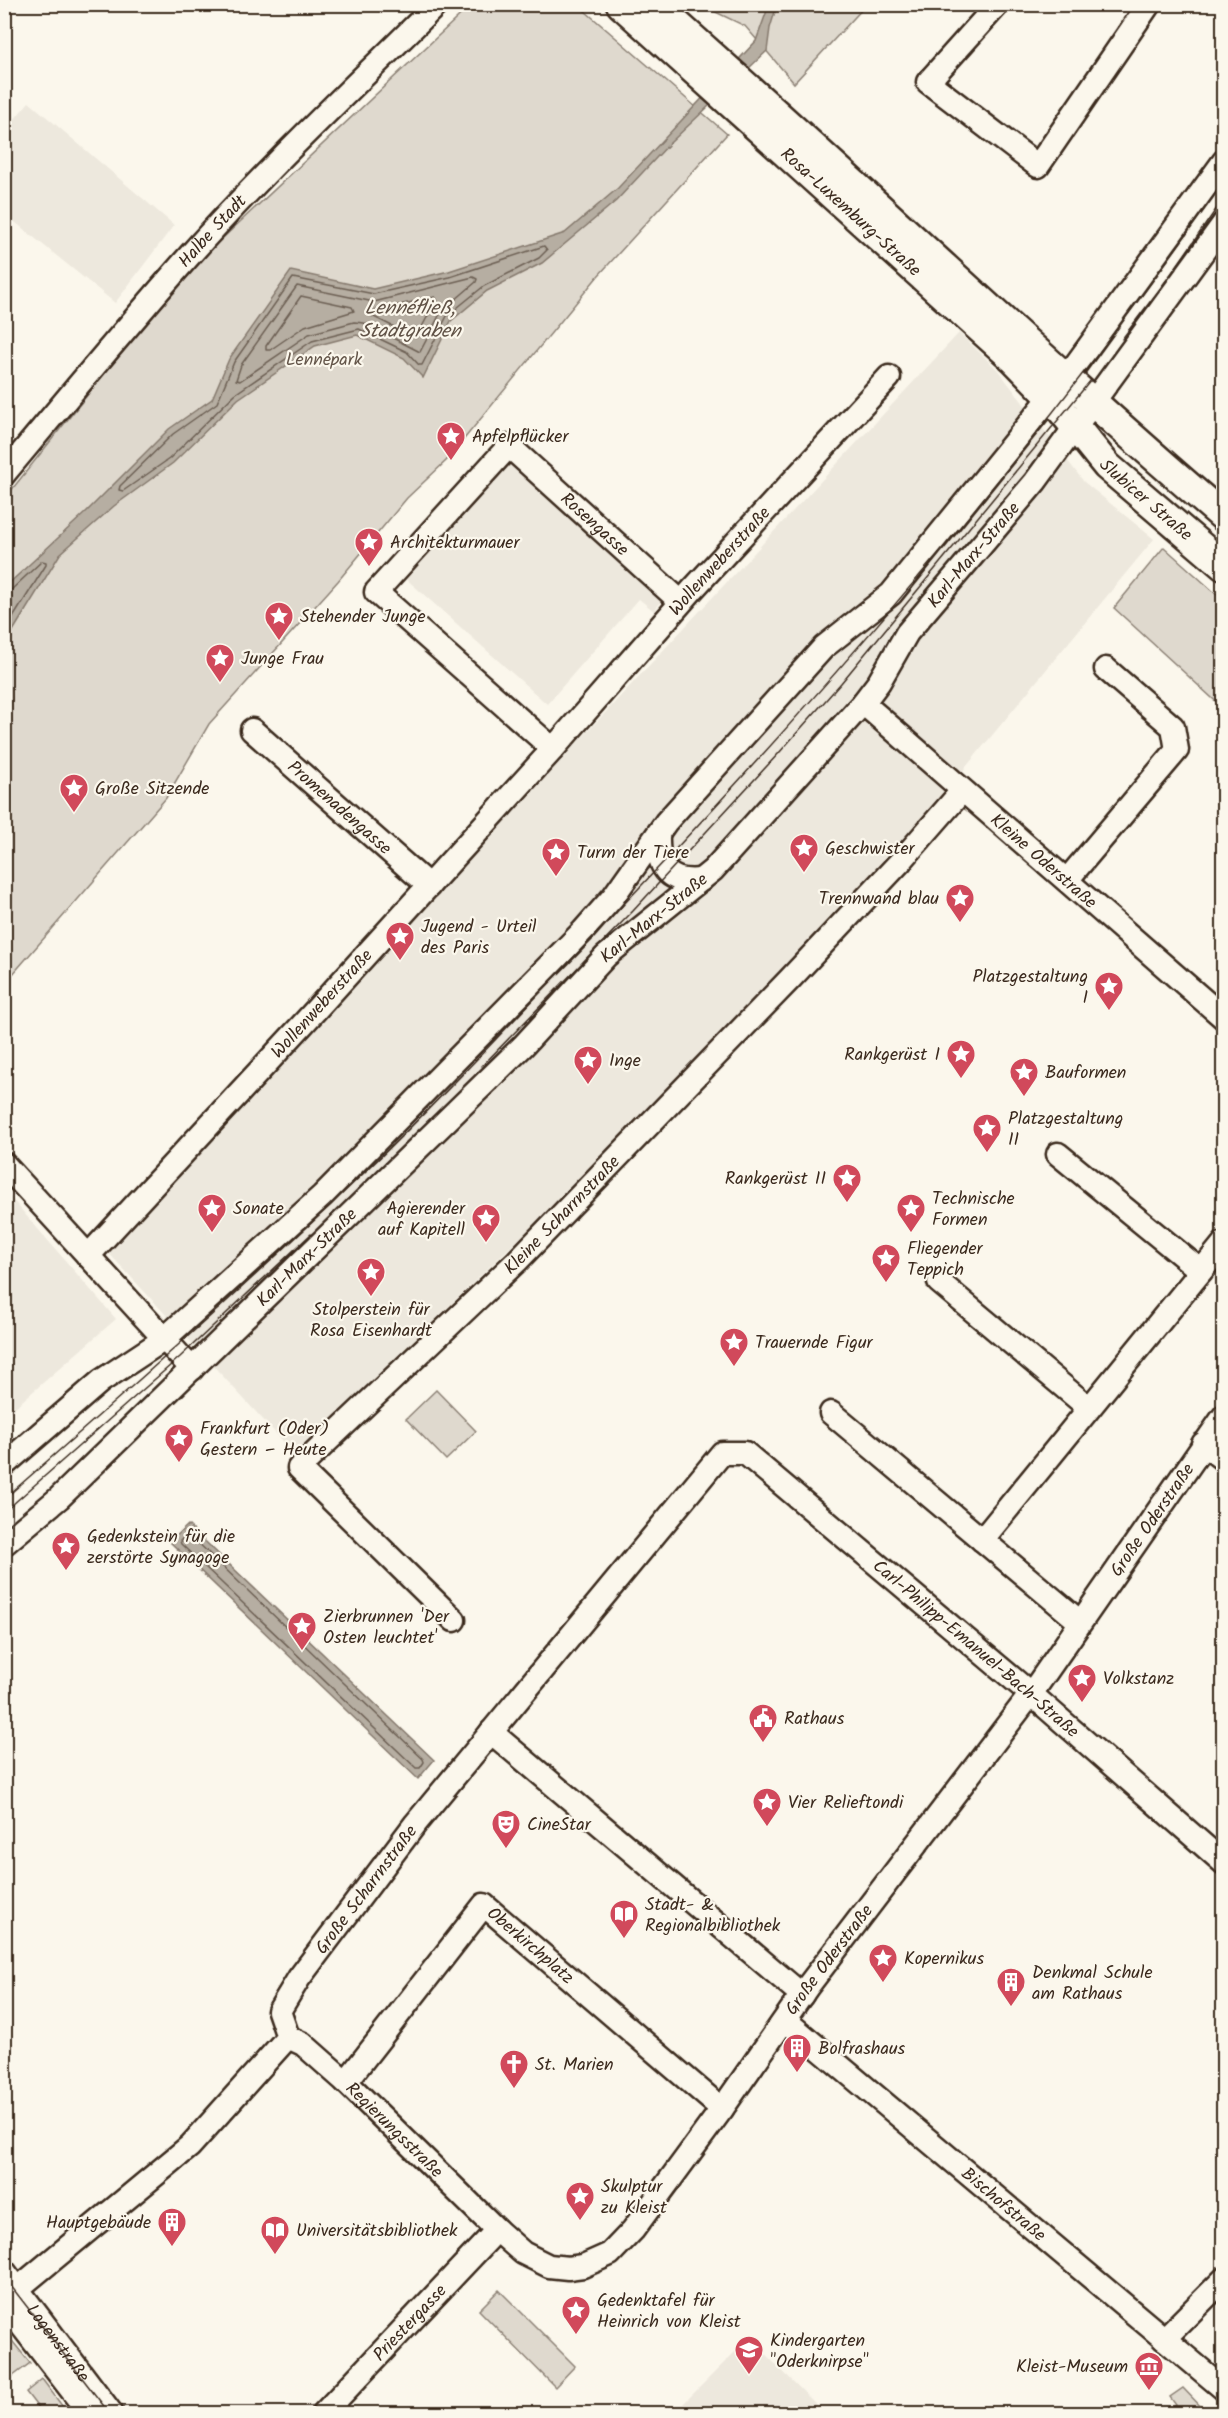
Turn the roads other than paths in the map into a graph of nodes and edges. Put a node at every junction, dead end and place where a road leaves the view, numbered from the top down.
1 (437, 4) edge
2 (621, 4) edge
3 (654, 4) edge
4 (998, 4) edge
5 (1149, 4) edge
6 (696, 56) junction
7 (1224, 161) edge
8 (1224, 223) edge
9 (889, 377) dead end
10 (1058, 388) junction
11 (1092, 403) junction
12 (1075, 427) junction
13 (4, 474) edge
14 (1224, 517) edge
15 (1224, 566) edge
16 (681, 602) junction
17 (1106, 669) dead end
18 (863, 703) junction
19 (252, 730) dead end
20 (553, 748) junction
21 (962, 791) junction
22 (658, 834) junction
23 (701, 880) junction
24 (1067, 880) junction
25 (429, 886) junction
26 (1224, 1018) edge
27 (1058, 1154) dead end
28 (4, 1164) edge
29 (1224, 1243) edge
30 (88, 1256) junction
31 (1201, 1271) junction
32 (939, 1282) dead end
33 (163, 1340) junction
34 (192, 1369) junction
35 (1089, 1408) junction
36 (831, 1413) dead end
37 (1224, 1416) edge
38 (1203, 1444) junction
39 (722, 1453) joint
40 (1224, 1460) edge
41 (4, 1465) edge
42 (982, 1540) junction
43 (4, 1544) edge
44 (454, 1620) dead end
45 (1080, 1622) junction
46 (1031, 1694) junction
47 (491, 1732) junction
48 (1224, 1863) edge
49 (802, 1995) junction
50 (785, 2020) junction
51 (288, 2037) junction
52 (346, 2082) junction
53 (722, 2109) junction
54 (496, 2230) junction
55 (4, 2271) edge
56 (1224, 2279) edge
57 (9, 2297) edge
58 (1164, 2339) junction
59 (1224, 2389) edge
60 (90, 2414) edge
61 (112, 2414) edge
62 (323, 2414) edge

1 - 13 street, Halbe Stadt
2 - 6 main road, Rosa-Luxemburg-Straße
3 - 6 main road, Rosa-Luxemburg-Straße
4 - 5 street
6 - 10 main road, Rosa-Luxemburg-Straße
7 - 10 street, Karl-Marx-Straße
8 - 11 street, Karl-Marx-Straße
9 - 16 street, Wollenweberstraße
10 - 11 main road, Rosa-Luxemburg-Straße
10 - 12 main road, Rosa-Luxemburg-Straße
10 - 22 street, Karl-Marx-Straße
11 - 12 street, Karl-Marx-Straße
11 - 14 main road, Slubicer Straße
12 - 15 main road, Slubicer Straße
12 - 18 street, Karl-Marx-Straße
16 - 20 street, Wollenweberstraße
16 - 20 street, Rosengasse
17 - 24 street
18 - 21 street, Kleine Oderstraße
18 - 23 street, Karl-Marx-Straße
19 - 25 street, Promenadengasse
20 - 25 street, Wollenweberstraße
21 - 24 street, Kleine Oderstraße
21 - 44 street, Kleine Scharrnstraße
22 - 23 street
22 - 33 street, Karl-Marx-Straße
23 - 34 street, Karl-Marx-Straße
24 - 26 street, Kleine Oderstraße
25 - 30 street, Wollenweberstraße
27 - 31 street
28 - 30 street
29 - 31 street
30 - 33 street
31 - 35 street
32 - 35 street
33 - 34 street
33 - 41 street, Karl-Marx-Straße
34 - 43 street, Karl-Marx-Straße
35 - 42 street
36 - 42 street
37 - 38 street, Große Oderstraße
38 - 40 street
38 - 45 street, Große Oderstraße
39 - 46 street, Carl-Philipp-Emanuel-Bach-Straße
39 - 47 street, Große Scharrnstraße
42 - 45 street
45 - 46 street, Große Oderstraße
46 - 48 street, Carl-Philipp-Emanuel-Bach-Straße
46 - 49 street, Große Oderstraße
47 - 49 street
47 - 51 street, Große Scharrnstraße
49 - 50 street, Große Oderstraße
50 - 53 street, Große Oderstraße
50 - 58 street, Bischofstraße
51 - 52 street, Regierungsstraße
51 - 57 street
52 - 53 street, Oberkirchplatz
52 - 54 street, Regierungsstraße
53 - 54 street, Große Oderstraße
54 - 62 street, Priestergasse
55 - 57 street, Logenstraße
56 - 58 street
57 - 60 street, Logenstraße
57 - 61 street, Logenstraße
58 - 59 street, Bischofstraße

